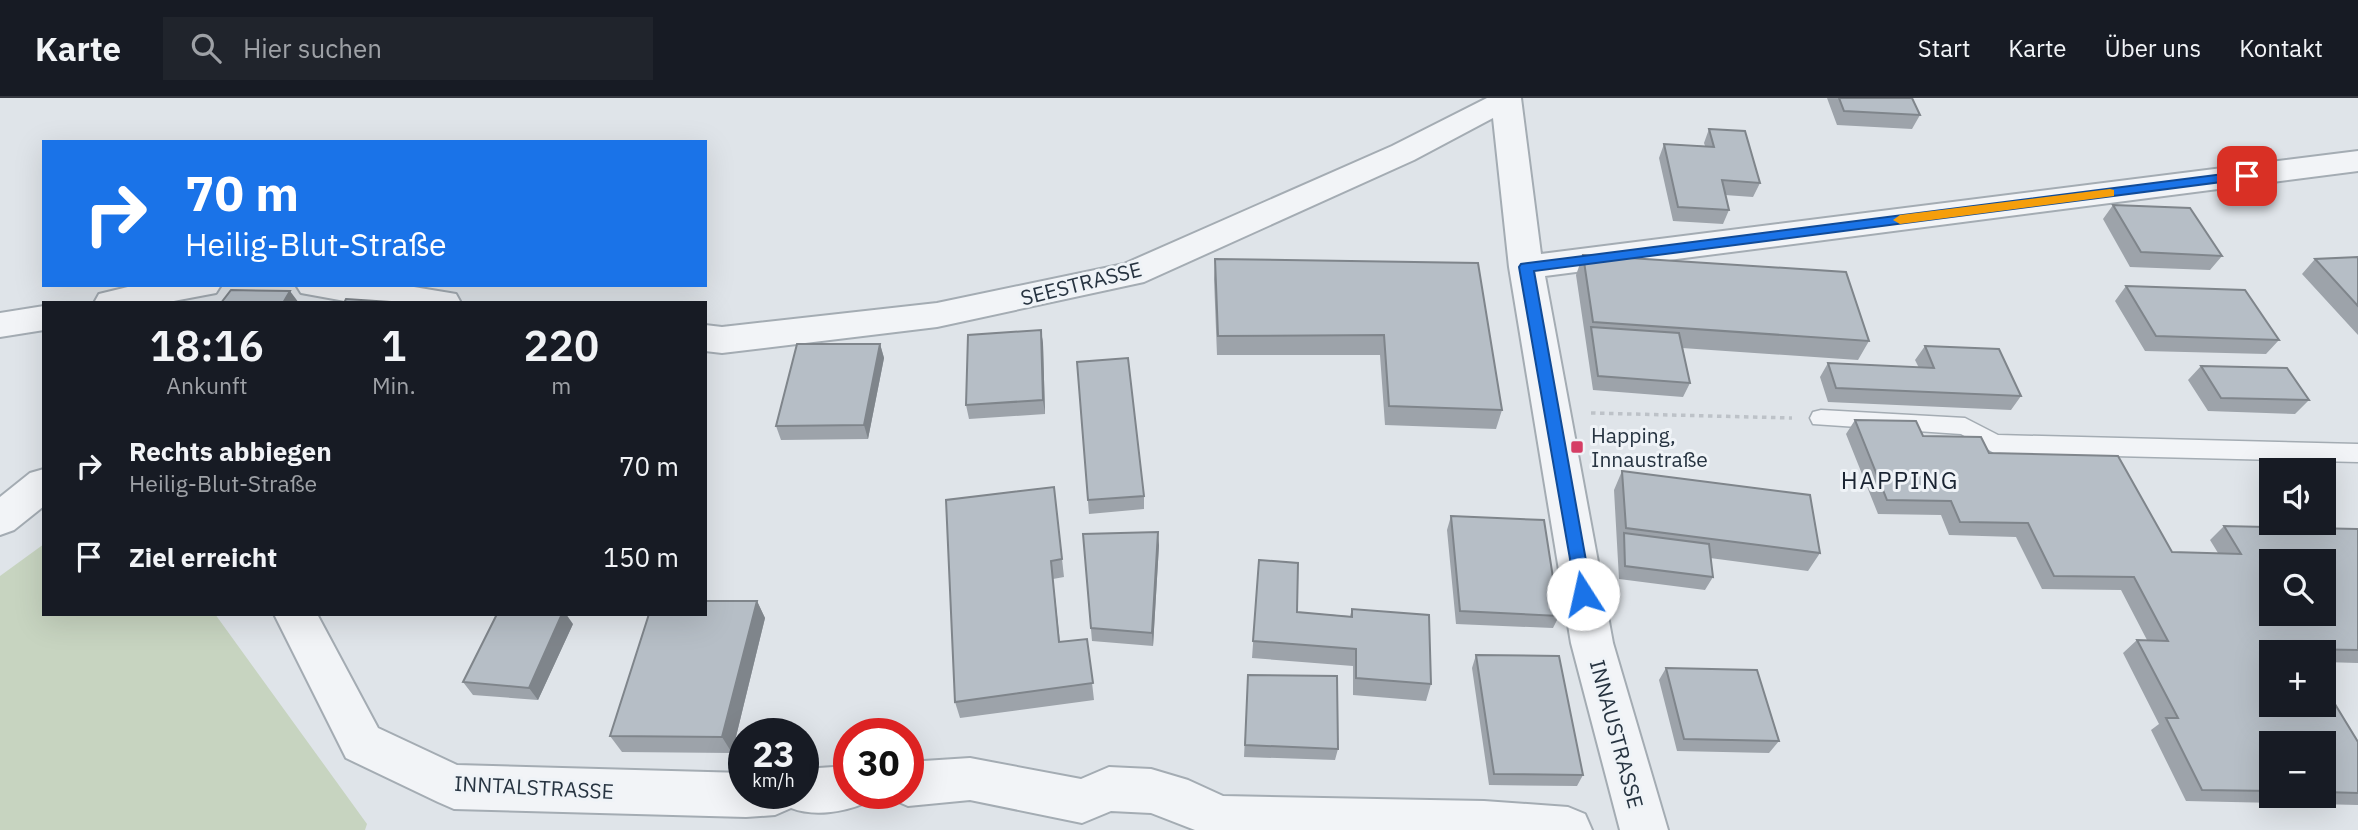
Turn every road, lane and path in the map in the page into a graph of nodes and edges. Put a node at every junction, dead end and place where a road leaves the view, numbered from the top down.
1 (1506, 99) edge
2 (2358, 162) edge
3 (1526, 267) junction
4 (185, 287) edge
5 (328, 287) edge
6 (120, 301) edge
7 (429, 301) edge
8 (707, 338) edge
9 (1549, 412) junction
10 (1821, 418) joint
11 (2358, 453) edge
12 (42, 486) edge
13 (0, 519) edge
14 (296, 616) edge
15 (924, 783) edge
16 (728, 792) edge
17 (1081, 815) edge
18 (1217, 824) edge
19 (1569, 830) edge
20 (1644, 830) edge

1 - 3 street, INNAUSTRASSE
1 - 8 street, SEESTRASSE
2 - 3 street
3 - 9 street, INNAUSTRASSE
4 - 6 street
5 - 7 street
9 - 10 path
9 - 20 street, INNAUSTRASSE
10 - 11 lane
12 - 13 street
14 - 16 street, INNTALSTRASSE
15 - 17 street
17 - 18 street
18 - 19 street

